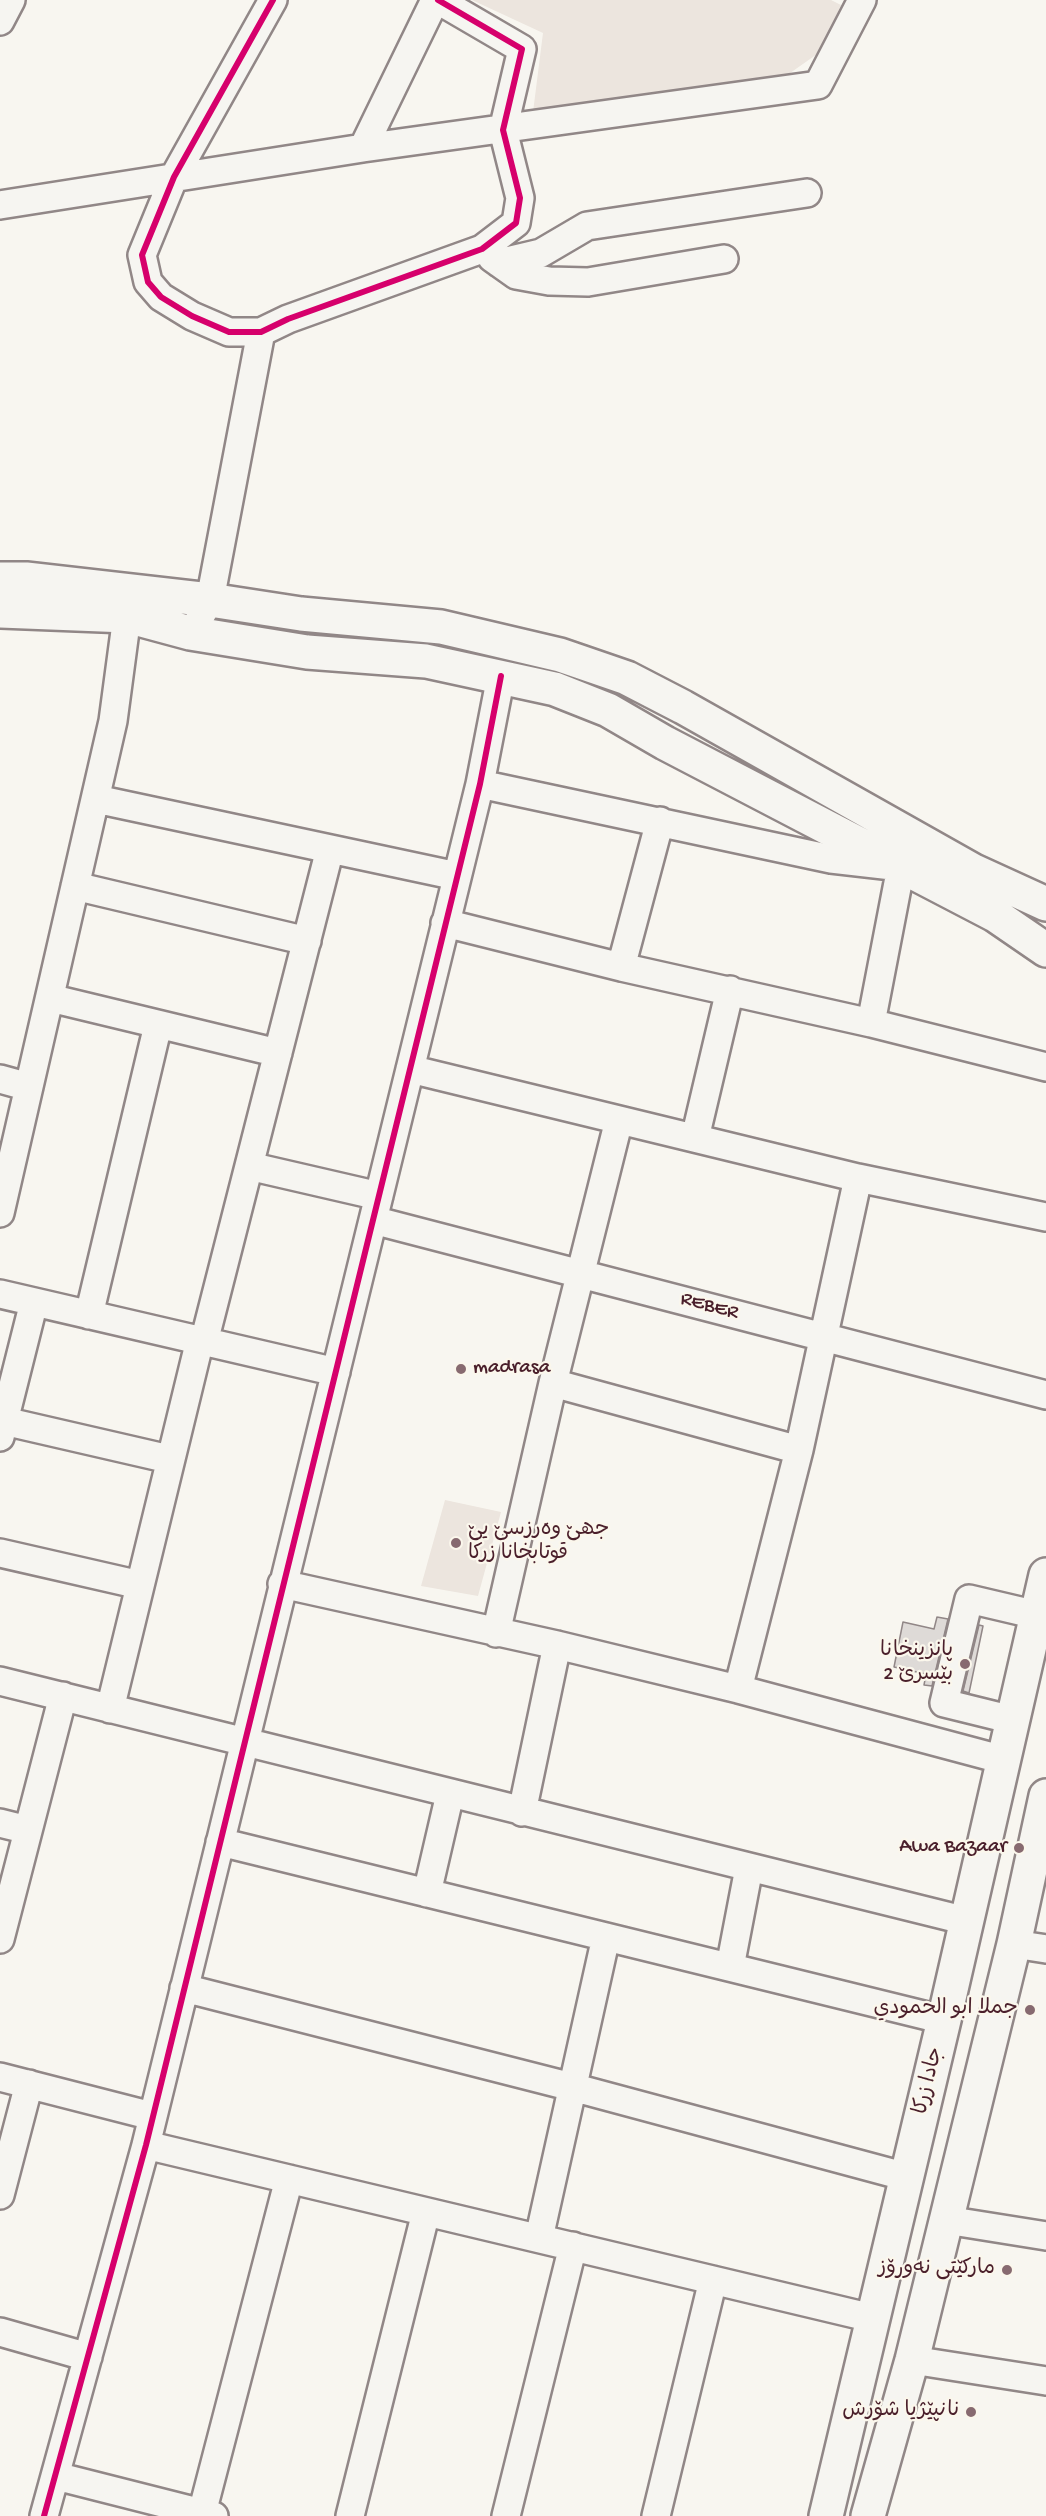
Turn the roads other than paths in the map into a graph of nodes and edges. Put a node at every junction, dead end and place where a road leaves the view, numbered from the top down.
1 (11, 0) edge
2 (273, 0) edge
3 (437, 0) edge
4 (862, 0) edge
5 (0, 21) edge
6 (503, 130) junction
7 (363, 148) junction
8 (174, 177) junction
9 (807, 193) dead end
10 (0, 205) edge
11 (490, 256) junction
12 (724, 260) dead end
13 (261, 332) junction
14 (0, 579) edge
15 (210, 600) junction
16 (1, 616) edge
17 (128, 616) junction
18 (190, 633) junction
19 (501, 676) junction
20 (480, 784) junction
21 (96, 799) junction
22 (660, 821) junction
23 (330, 849) junction
24 (901, 867) junction
25 (457, 876) junction
26 (75, 886) junction
27 (1046, 904) edge
28 (445, 923) junction
29 (307, 941) junction
30 (1046, 950) edge
31 (621, 967) junction
32 (730, 990) junction
33 (50, 998) junction
34 (871, 1023) junction
35 (158, 1025) junction
36 (278, 1053) junction
37 (1046, 1067) edge
38 (410, 1069) junction
39 (0, 1079) edge
40 (29, 1087) junction
41 (619, 1120) junction
42 (695, 1138) junction
43 (249, 1166) junction
44 (858, 1178) junction
45 (376, 1208) junction
46 (0, 1214) edge
47 (1046, 1217) edge
48 (580, 1273) junction
49 (0, 1294) edge
50 (34, 1302) junction
51 (89, 1315) junction
52 (823, 1337) junction
53 (202, 1341) junction
54 (336, 1372) junction
55 (553, 1383) junction
56 (1046, 1395) edge
57 (2, 1430) edge
58 (799, 1450) junction
59 (169, 1460) junction
60 (0, 1553) edge
61 (1046, 1575) edge
62 (282, 1584) junction
63 (140, 1585) junction
64 (1037, 1615) junction
65 (496, 1633) junction
66 (557, 1645) junction
67 (0, 1681) edge
68 (738, 1689) junction
69 (63, 1696) junction
70 (110, 1708) junction
71 (1013, 1720) junction
72 (244, 1743) junction
73 (1004, 1760) junction
74 (450, 1794) junction
75 (1046, 1796) edge
76 (522, 1812) junction
77 (0, 1823) edge
78 (28, 1830) junction
79 (220, 1842) junction
80 (749, 1868) junction
81 (427, 1893) junction
82 (967, 1921) junction
83 (606, 1937) junction
84 (0, 1939) edge
85 (1014, 1944) junction
86 (1046, 1949) edge
87 (730, 1967) junction
88 (184, 1988) junction
89 (944, 2020) junction
90 (0, 2077) edge
91 (29, 2084) junction
92 (572, 2087) junction
93 (152, 2116) junction
94 (146, 2145) junction
95 (906, 2177) junction
96 (289, 2179) junction
97 (0, 2195) edge
98 (426, 2211) junction
99 (946, 2220) junction
100 (1046, 2236) edge
101 (539, 2238) junction
102 (573, 2246) junction
103 (713, 2280) junction
104 (872, 2318) junction
105 (0, 2332) edge
106 (88, 2357) junction
107 (912, 2360) junction
108 (1046, 2381) edge
109 (56, 2476) junction
110 (208, 2514) edge
111 (44, 2516) edge
112 (350, 2516) edge
113 (506, 2516) edge
114 (656, 2516) edge
115 (826, 2516) edge
116 (868, 2516) edge

1 - 5 street
2 - 8 street
3 - 6 street
3 - 7 street
4 - 6 street
6 - 7 street
6 - 11 street
7 - 8 street
8 - 10 street
8 - 13 street
9 - 11 street
11 - 12 street
11 - 13 street
13 - 15 street
14 - 15 main road
15 - 18 street
15 - 27 main road
16 - 17 main road
17 - 18 main road
17 - 21 street
18 - 19 main road
19 - 20 street
19 - 24 main road
20 - 22 street
20 - 25 street
21 - 23 street
21 - 26 street
22 - 24 street
22 - 31 street
23 - 25 street
23 - 29 street
24 - 30 main road
24 - 34 street
25 - 28 street
26 - 29 street
26 - 33 street
28 - 31 street
28 - 38 street
29 - 36 street
31 - 32 street
32 - 34 street
32 - 42 street
33 - 35 street
33 - 40 street
34 - 37 street
35 - 36 street
35 - 51 street
36 - 43 street
38 - 41 street
38 - 45 street
39 - 40 street
40 - 46 street
41 - 42 street
41 - 48 street
42 - 44 street
43 - 45 street, REBER
43 - 53 street
44 - 47 street
44 - 52 street
45 - 48 street, REBER
45 - 54 street
48 - 52 street, REBER
48 - 55 street
49 - 50 street
50 - 51 street
50 - 57 street
51 - 53 street
52 - 56 street, REBER
52 - 58 street
53 - 54 street
53 - 59 street
54 - 62 street
55 - 58 street
55 - 65 street
57 - 59 street
58 - 68 street
59 - 63 street
60 - 63 street
61 - 64 main road, جادا زرکا
62 - 65 street
62 - 72 street
63 - 70 street
64 - 71 main road, جادا زرکا
64 - 71 street
65 - 66 street
66 - 68 street
66 - 76 street
67 - 69 street
68 - 73 street
69 - 70 street
69 - 78 street
70 - 72 street
71 - 73 main road, جادا زرکا
72 - 74 street
72 - 79 street
73 - 82 main road, جادا زرکا
74 - 76 street
74 - 81 street
75 - 85 main road
76 - 80 street
77 - 78 street
78 - 84 street
79 - 81 street
79 - 88 street
80 - 82 street
80 - 87 street
81 - 83 street
82 - 89 main road, جادا زرکا
83 - 87 street
83 - 92 street
85 - 86 street
85 - 99 main road
87 - 89 street
88 - 92 street
88 - 93 street
89 - 95 main road, جادا زرکا
90 - 91 street
91 - 93 street
91 - 97 street
92 - 95 street
92 - 101 street
93 - 94 street
94 - 96 street
94 - 106 street
95 - 104 main road, جادا زرکا
96 - 98 street
96 - 110 street
98 - 101 street
98 - 112 street
99 - 100 street
99 - 107 main road
101 - 102 street
102 - 103 street
102 - 113 street
103 - 104 street
103 - 114 street
104 - 115 main road, جادا زرکا
105 - 106 street
106 - 109 street
107 - 108 street
107 - 116 main road
109 - 110 street
109 - 111 street

